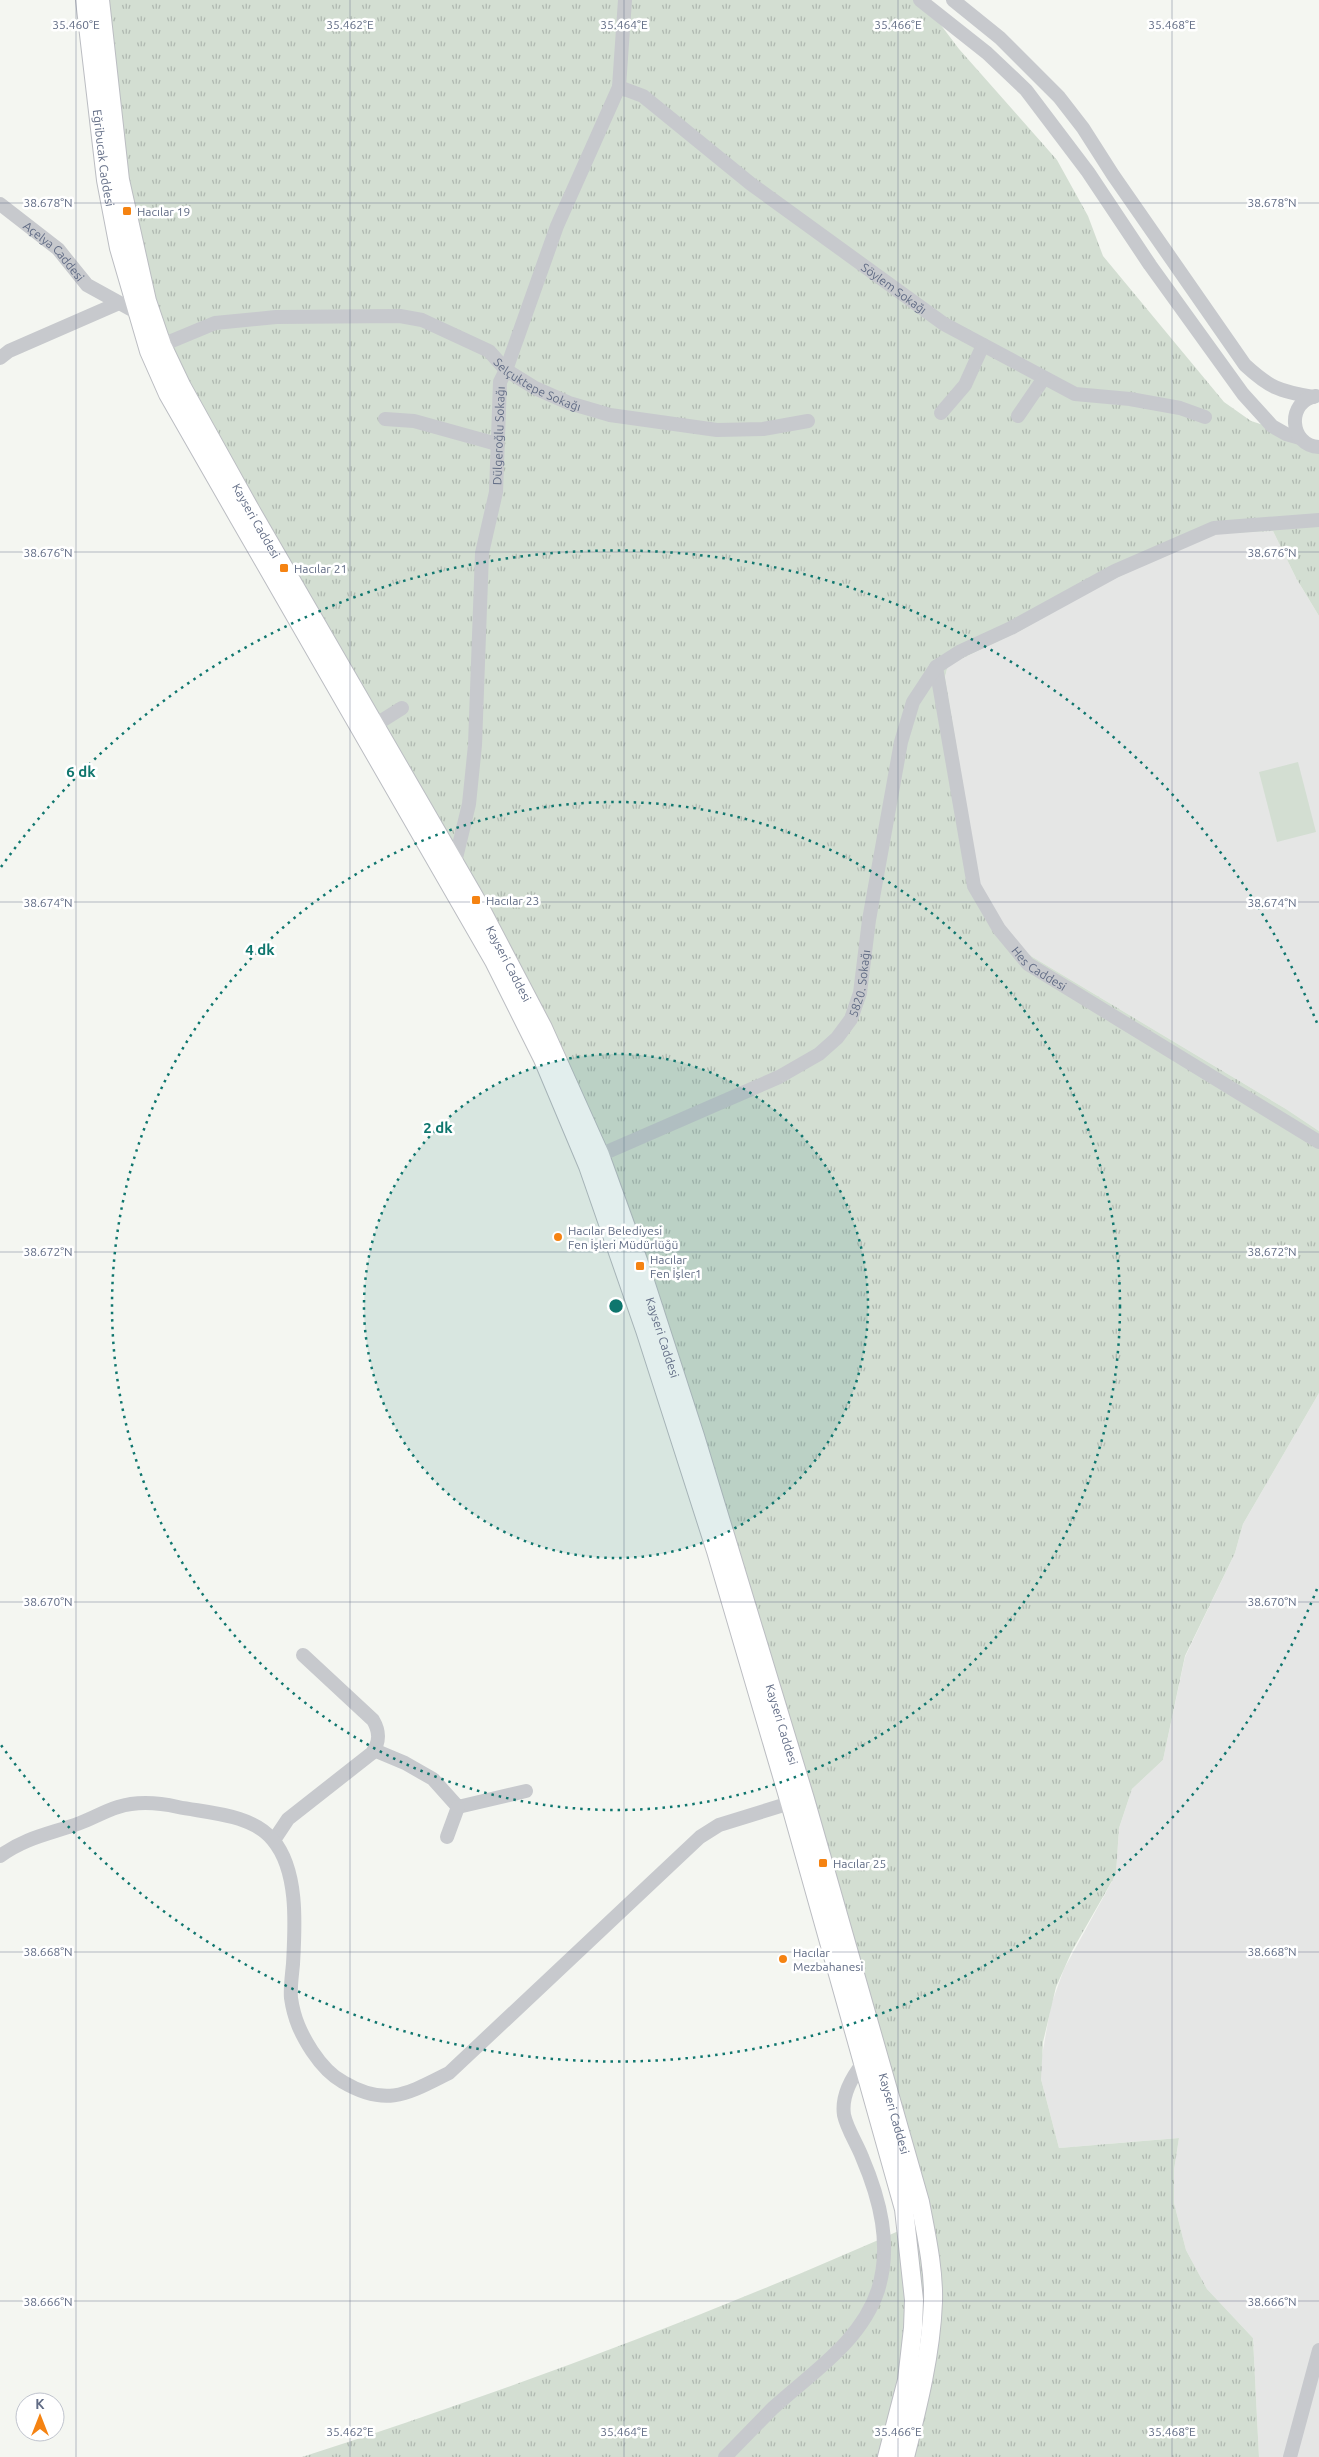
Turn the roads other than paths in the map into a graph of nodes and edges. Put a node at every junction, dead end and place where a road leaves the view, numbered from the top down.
1 (85, 0) edge
2 (100, 0) edge
3 (625, 0) edge
4 (920, 0) edge
5 (953, 0) edge
6 (619, 87) junction
7 (0, 204) edge
8 (119, 303) junction
9 (142, 307) junction
10 (162, 345) junction
11 (983, 345) junction
12 (0, 358) edge
13 (506, 370) junction
14 (1044, 378) junction
15 (1316, 396) edge
16 (941, 413) dead end
17 (1018, 416) dead end
18 (1205, 417) dead end
19 (385, 419) dead end
20 (808, 421) dead end
21 (1300, 438) junction
22 (497, 444) junction
23 (1317, 447) edge
24 (1319, 520) edge
25 (936, 667) junction
26 (402, 708) dead end
27 (375, 725) junction
28 (455, 862) junction
29 (1319, 1142) edge
30 (600, 1155) junction
31 (303, 1656) dead end
32 (374, 1750) junction
33 (526, 1791) dead end
34 (797, 1801) junction
35 (458, 1807) junction
36 (446, 1837) dead end
37 (274, 1840) junction
38 (0, 1856) edge
39 (863, 2063) junction
40 (1319, 2350) edge
41 (725, 2457) edge
42 (887, 2457) edge
43 (904, 2457) edge
44 (1290, 2457) edge

1 - 9 main road, Eğribucak Caddesi
2 - 9 main road, Eğribucak Caddesi
3 - 6 street, Dülgeroğlu Sokağı
4 - 21 street
5 - 15 street
6 - 11 street, Söylem Sokağı
6 - 13 street, Dülgeroğlu Sokağı
7 - 8 street, Açelya Caddesi
8 - 9 street, Açelya Caddesi
8 - 12 street
9 - 10 main road, Kayseri Caddesi
9 - 34 main road, Kayseri Caddesi
10 - 13 street, Selçuktepe Sokağı
10 - 27 main road, Kayseri Caddesi
11 - 14 street, Söylem Sokağı
11 - 16 street
13 - 20 street, Selçuktepe Sokağı
13 - 22 street, Dülgeroğlu Sokağı
14 - 17 street
14 - 18 street, Söylem Sokağı
15 - 21 street
19 - 22 street
21 - 23 street
22 - 28 street, Dülgeroğlu Sokağı
24 - 25 street
25 - 29 street, Hes Caddesi
25 - 30 street, 5820. Sokağı
26 - 27 street
27 - 28 main road, Kayseri Caddesi
28 - 30 main road, Kayseri Caddesi
30 - 34 main road, Kayseri Caddesi
31 - 32 street
32 - 35 street
32 - 37 street
33 - 35 street
34 - 37 street
34 - 39 main road, Kayseri Caddesi
34 - 43 main road, Kayseri Caddesi
35 - 36 street
37 - 38 street
39 - 41 street
39 - 42 main road, Kayseri Caddesi
40 - 44 street

